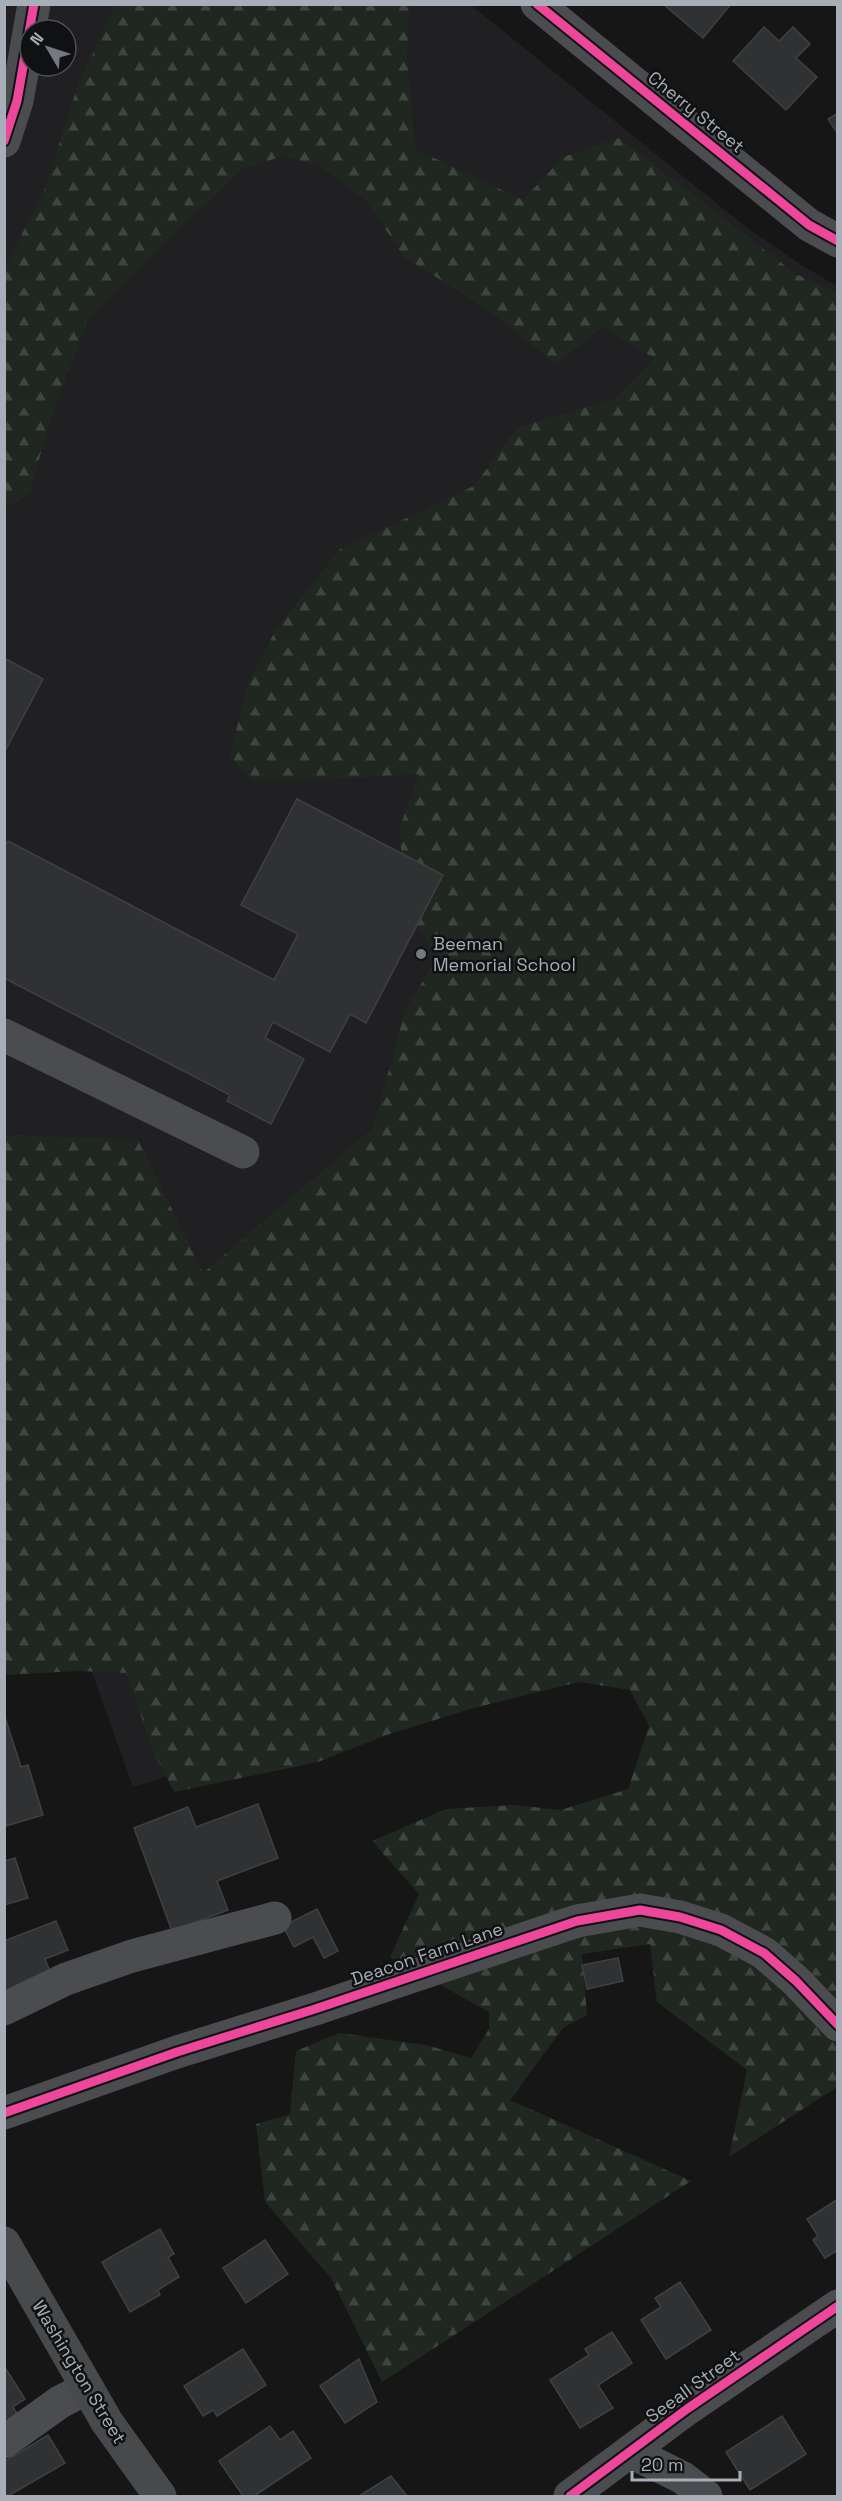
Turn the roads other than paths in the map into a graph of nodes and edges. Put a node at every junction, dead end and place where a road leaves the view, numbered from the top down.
1 (34, 4) edge
2 (537, 4) edge
3 (4, 141) edge
4 (837, 241) edge
5 (4, 1035) edge
6 (243, 1152) dead end
7 (275, 1918) dead end
8 (4, 2009) edge
9 (837, 2025) edge
10 (4, 2113) edge
11 (4, 2243) edge
12 (837, 2306) edge
13 (87, 2388) junction
14 (4, 2442) edge
15 (631, 2452) junction
16 (160, 2496) edge
17 (570, 2496) edge
18 (706, 2496) edge

1 - 3 street
2 - 4 street, Cherry Street
5 - 6 street
7 - 8 street
9 - 10 street, Deacon Farm Lane
11 - 13 main road, Washington Street
12 - 15 street, Seeall Street
13 - 14 street
13 - 16 main road, Washington Street
15 - 17 street, Seeall Street
15 - 18 street

